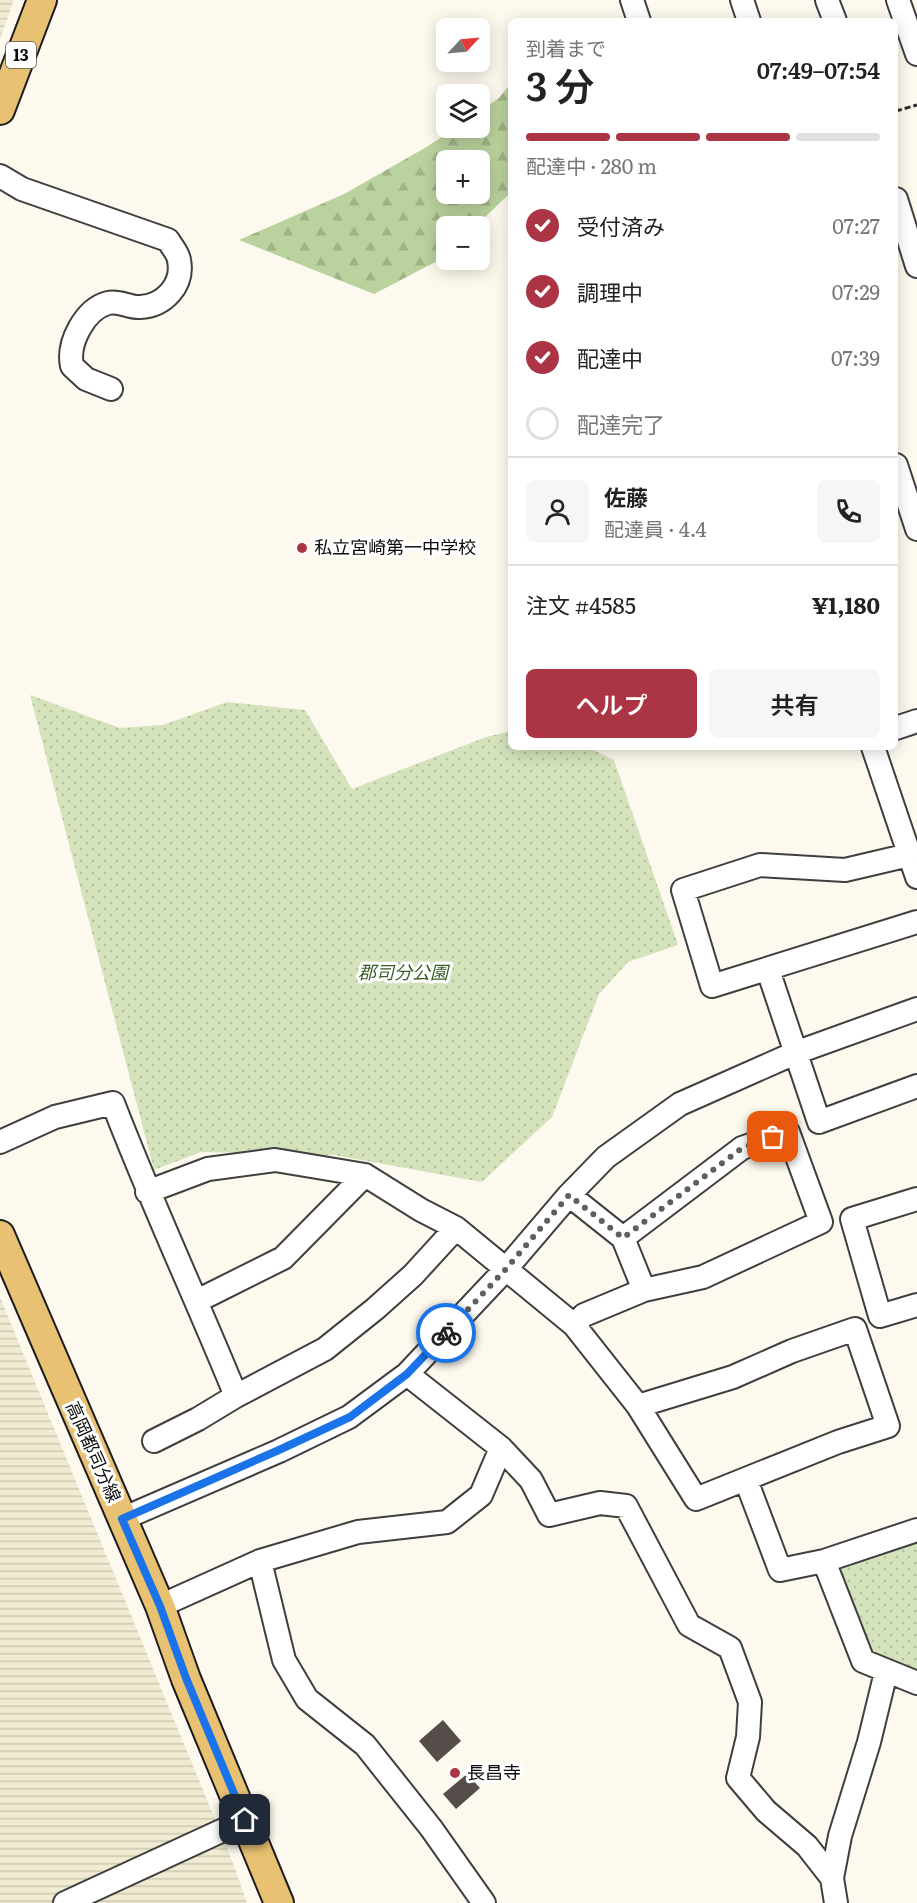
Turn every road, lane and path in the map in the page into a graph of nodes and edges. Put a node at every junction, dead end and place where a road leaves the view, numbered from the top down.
1 (42, 0) edge
2 (632, 0) edge
3 (742, 0) edge
4 (827, 0) edge
5 (898, 0) edge
6 (638, 18) edge
7 (748, 18) edge
8 (834, 18) edge
9 (917, 54) edge
10 (917, 105) edge
11 (0, 110) edge
12 (898, 110) edge
13 (0, 176) edge
14 (898, 205) edge
15 (917, 266) edge
16 (111, 389) dead end
17 (898, 474) edge
18 (908, 519) edge
19 (917, 721) edge
20 (898, 727) edge
21 (874, 750) edge
22 (909, 855) junction
23 (917, 877) edge
24 (917, 922) edge
25 (768, 970) junction
26 (917, 1010) edge
27 (795, 1053) junction
28 (917, 1086) edge
29 (0, 1142) edge
30 (365, 1175) junction
31 (147, 1192) junction
32 (569, 1195) junction
33 (917, 1199) edge
34 (456, 1228) junction
35 (0, 1235) edge
36 (623, 1238) junction
37 (505, 1270) junction
38 (644, 1290) junction
39 (197, 1301) junction
40 (917, 1305) edge
41 (574, 1325) junction
42 (407, 1374) junction
43 (236, 1395) junction
44 (638, 1406) junction
45 (154, 1441) dead end
46 (501, 1448) junction
47 (746, 1480) junction
48 (122, 1519) junction
49 (917, 1530) edge
50 (260, 1561) junction
51 (824, 1561) junction
52 (160, 1606) junction
53 (886, 1672) junction
54 (917, 1683) edge
55 (245, 1820) junction
56 (832, 1878) junction
57 (65, 1903) edge
58 (279, 1903) edge
59 (484, 1903) edge
60 (836, 1903) edge

1 - 11 main road, 13
2 - 6 street
3 - 7 street
4 - 8 street
5 - 9 street
10 - 12 path
13 - 16 street
14 - 15 street
17 - 18 street
19 - 20 street
21 - 22 street
22 - 23 street
22 - 25 street
24 - 25 street
25 - 27 street
26 - 27 street
27 - 28 street
27 - 32 street
29 - 31 street
30 - 31 street
30 - 34 street
30 - 39 street
31 - 39 street
32 - 36 street
32 - 37 street
33 - 40 street
34 - 37 street
34 - 43 street
35 - 48 main road, 高岡都司分線
36 - 38 street
36 - 38 street
37 - 41 street
37 - 42 street
38 - 41 street
39 - 43 street
41 - 44 street
42 - 46 street
42 - 48 street
43 - 45 street
44 - 47 street
44 - 47 street
46 - 50 street
46 - 56 street
47 - 51 street
48 - 52 main road, 高岡都司分線
49 - 51 street
50 - 52 street
50 - 59 street
51 - 53 street
52 - 55 main road, 高岡都司分線
53 - 54 street
53 - 56 street
55 - 57 street
55 - 58 main road, 高岡都司分線
56 - 60 street

